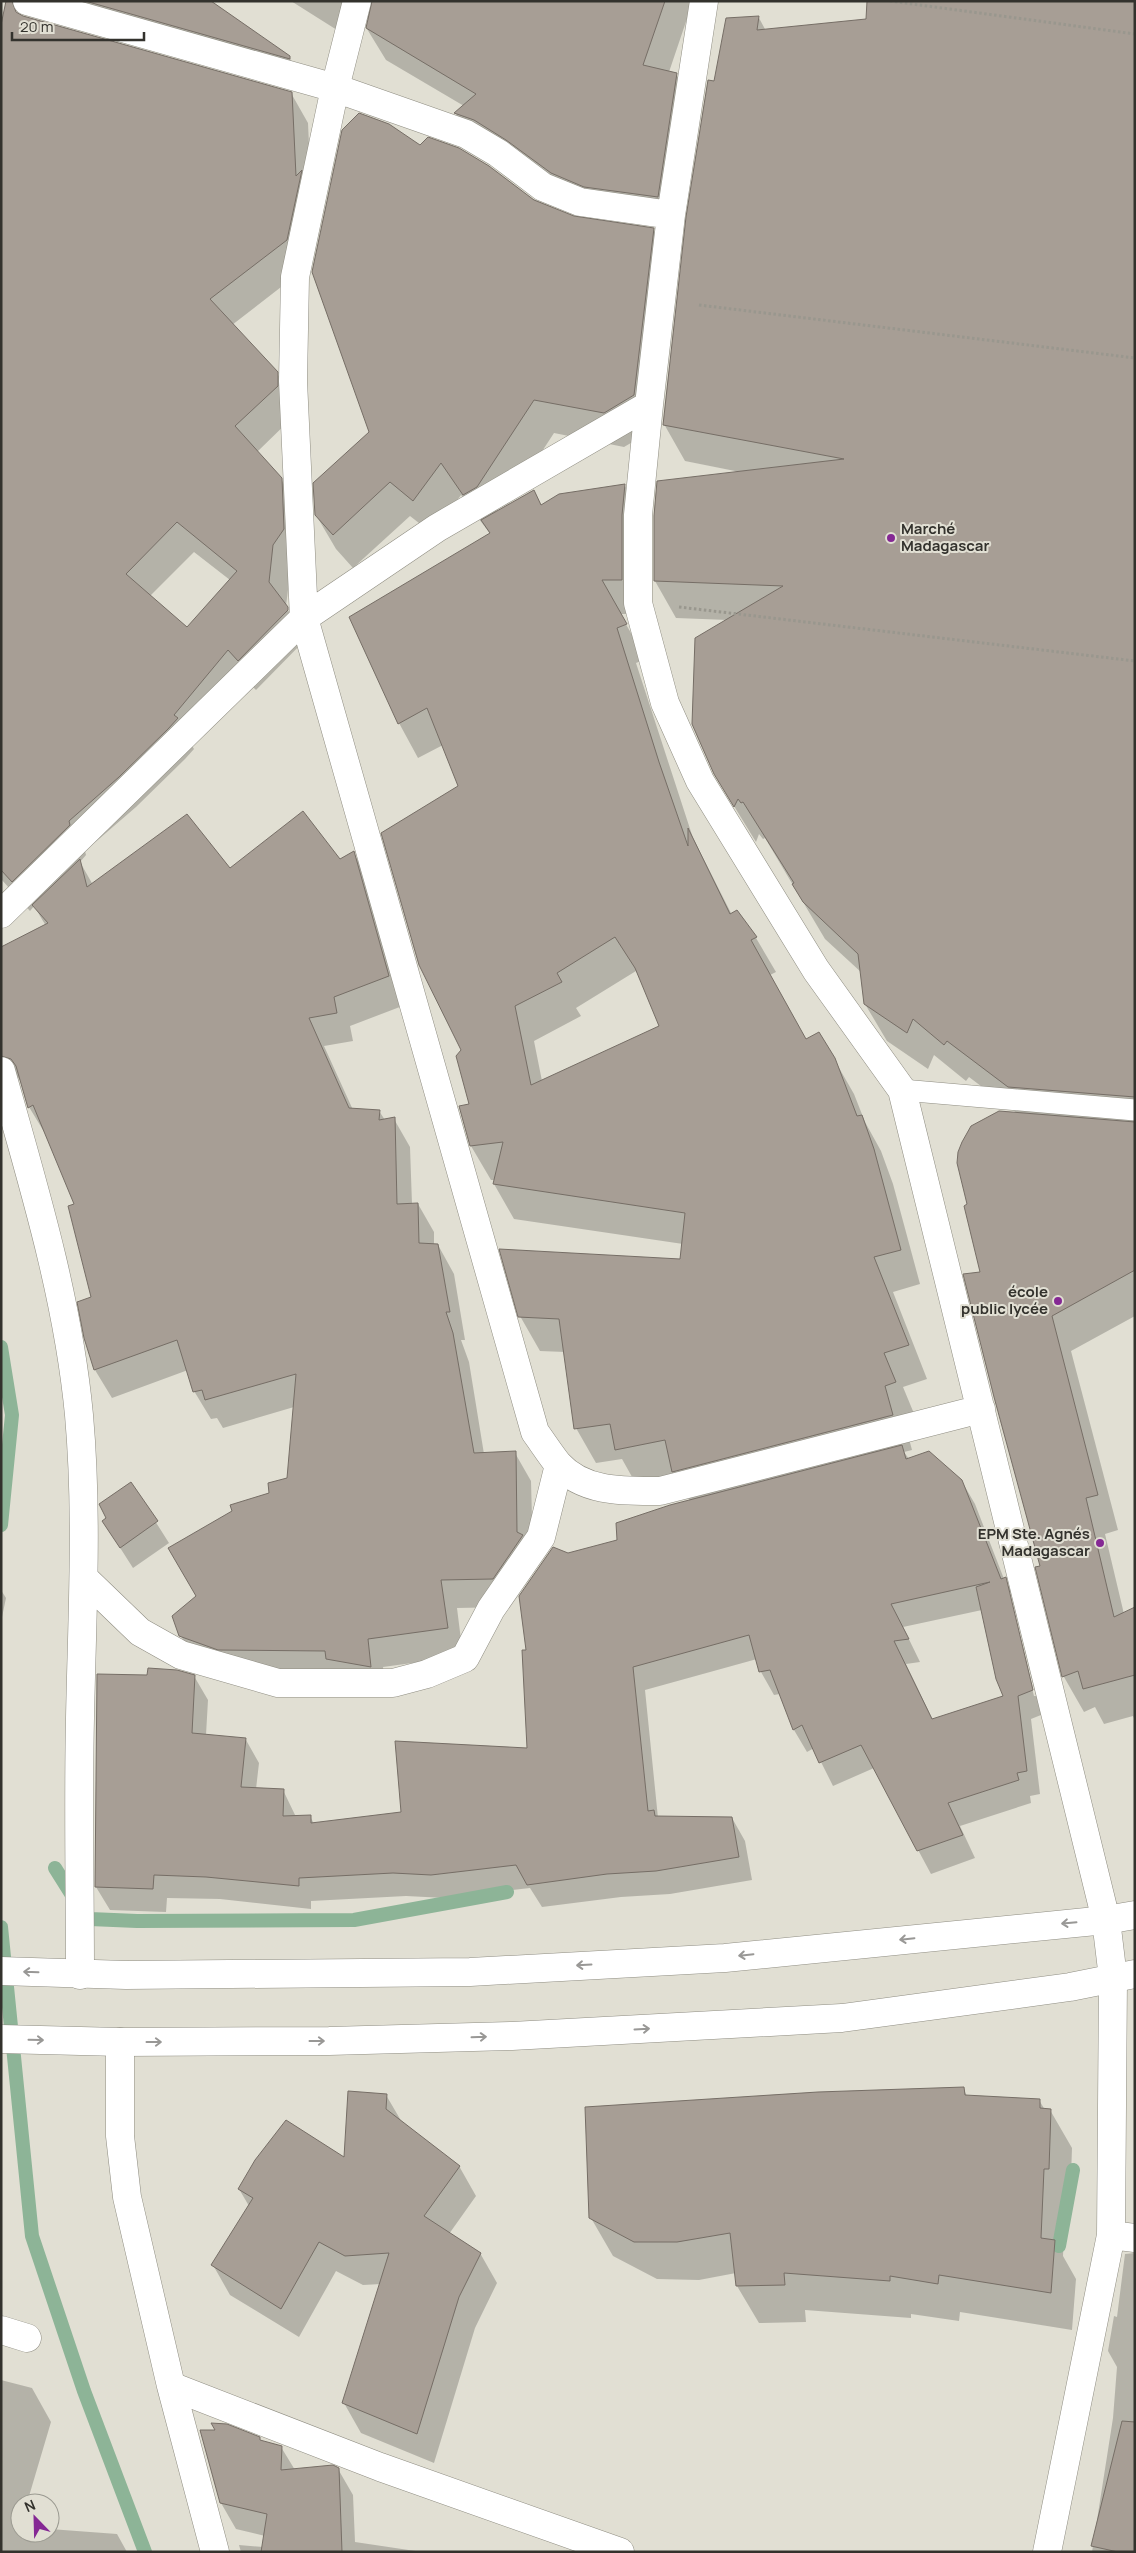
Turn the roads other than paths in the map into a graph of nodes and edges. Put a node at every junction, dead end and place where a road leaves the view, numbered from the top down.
1 (27, 1) edge
2 (357, 1) edge
3 (704, 1) edge
4 (335, 88) junction
5 (671, 216) junction
6 (649, 405) junction
7 (304, 618) junction
8 (1, 914) edge
9 (1, 1071) edge
10 (902, 1090) junction
11 (1135, 1110) edge
12 (981, 1409) junction
13 (560, 1465) junction
14 (85, 1580) junction
15 (1135, 1915) edge
16 (1106, 1920) junction
17 (1, 1972) edge
18 (71, 1974) junction
19 (1124, 1976) edge
20 (1, 2039) edge
21 (120, 2042) junction
22 (1123, 2236) edge
23 (1, 2330) edge
24 (27, 2338) dead end
25 (171, 2386) junction
26 (215, 2552) edge
27 (620, 2552) edge
28 (1047, 2552) edge

1 - 4 street
2 - 4 street
3 - 5 street
4 - 5 street
4 - 7 street
5 - 6 street
6 - 7 street
6 - 10 street
7 - 8 street
7 - 13 street
9 - 14 street
10 - 11 lane
10 - 12 street
12 - 13 street
12 - 16 street
13 - 14 street
14 - 18 street
15 - 16 street
16 -> 18 street
16 - 19 street
18 -> 17 street
21 -> 19 street
19 - 22 street
20 -> 21 street
21 - 25 street
22 - 28 street
23 - 24 street
25 - 26 street
25 - 27 street

